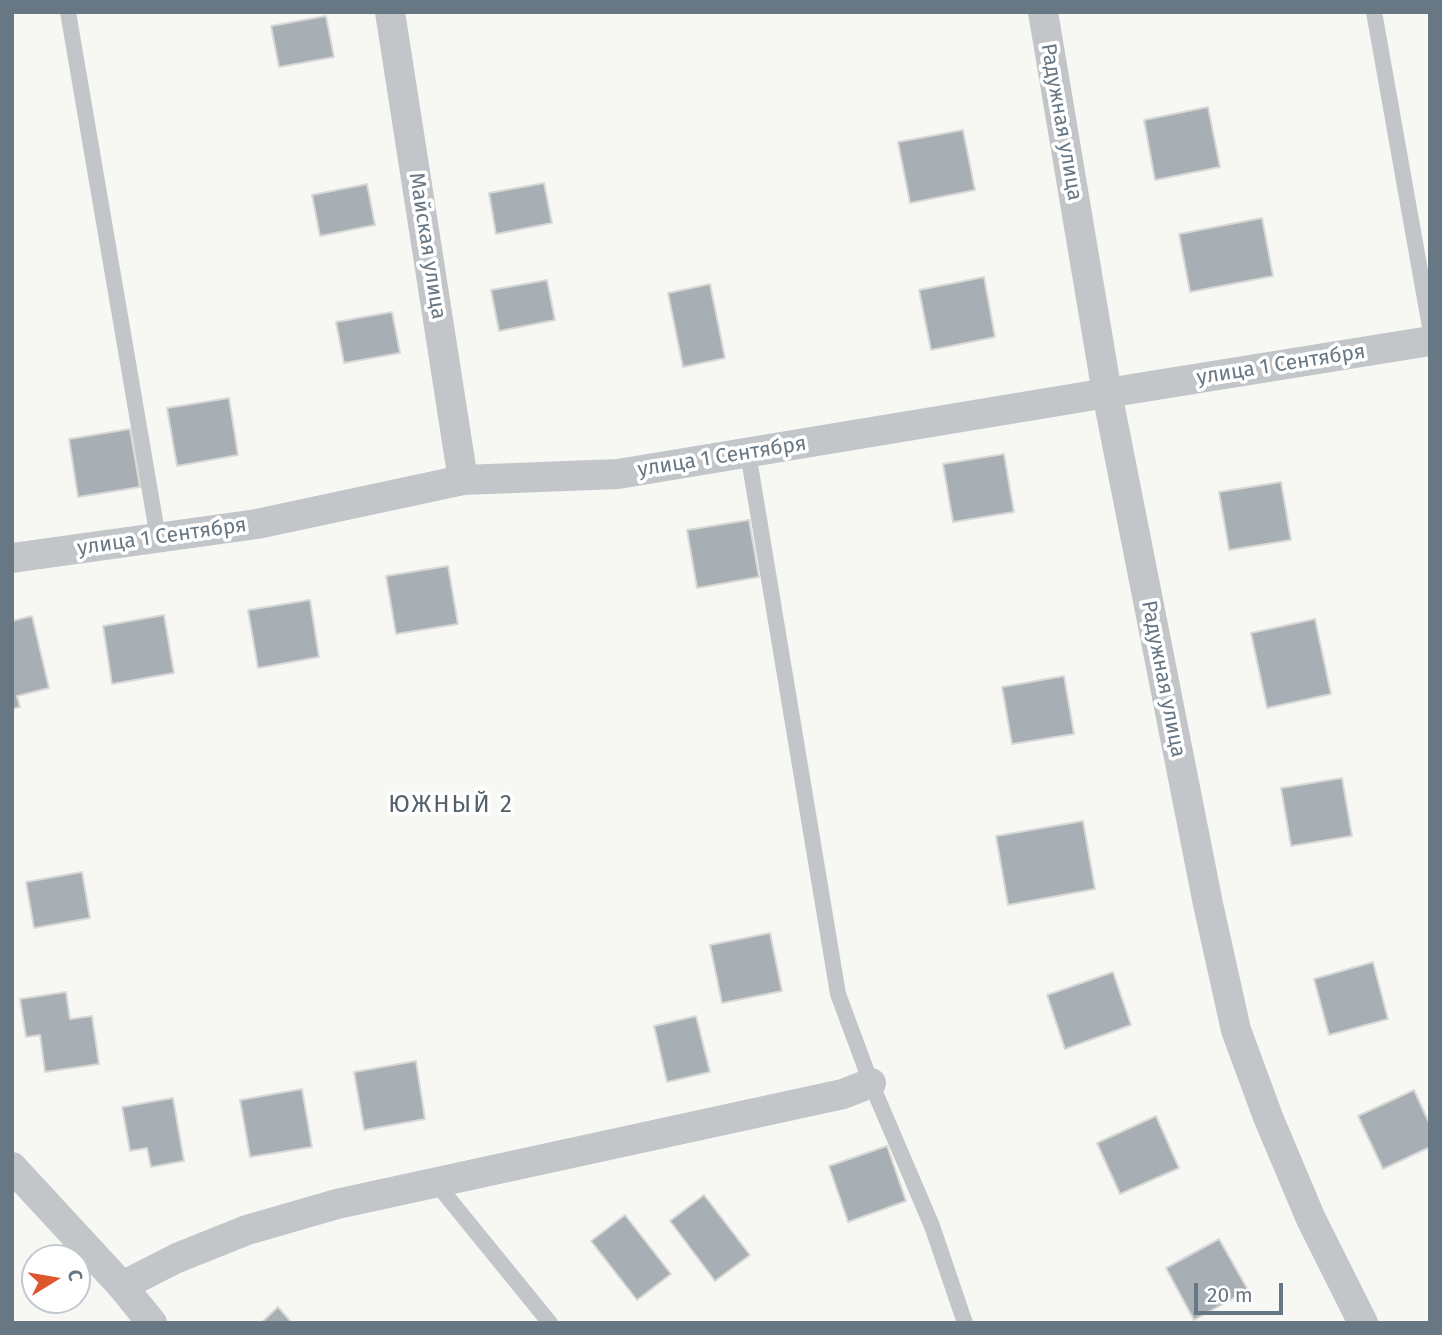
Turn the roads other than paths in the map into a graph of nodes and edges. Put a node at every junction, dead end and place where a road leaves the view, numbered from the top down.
1 (68, 12) edge
2 (390, 12) edge
3 (1043, 12) edge
4 (1374, 12) edge
5 (1430, 327) edge
6 (1430, 341) edge
7 (1107, 393) junction
8 (748, 453) junction
9 (463, 480) junction
10 (158, 538) junction
11 (12, 558) edge
12 (871, 1083) junction
13 (12, 1167) edge
14 (436, 1182) junction
15 (121, 1286) junction
16 (150, 1322) edge
17 (550, 1323) edge
18 (965, 1323) edge
19 (1363, 1323) edge

1 - 10 lane
2 - 9 street, Майская улица
3 - 7 street, Радужная улица
4 - 5 lane
6 - 7 street, улица 1 Сентября
7 - 8 street, улица 1 Сентября
7 - 19 street, Радужная улица
8 - 9 street, улица 1 Сентября
8 - 12 lane
9 - 10 street, улица 1 Сентября
10 - 11 street, улица 1 Сентября
12 - 14 street
12 - 18 lane
13 - 15 street
14 - 15 street
14 - 17 lane
15 - 16 street

